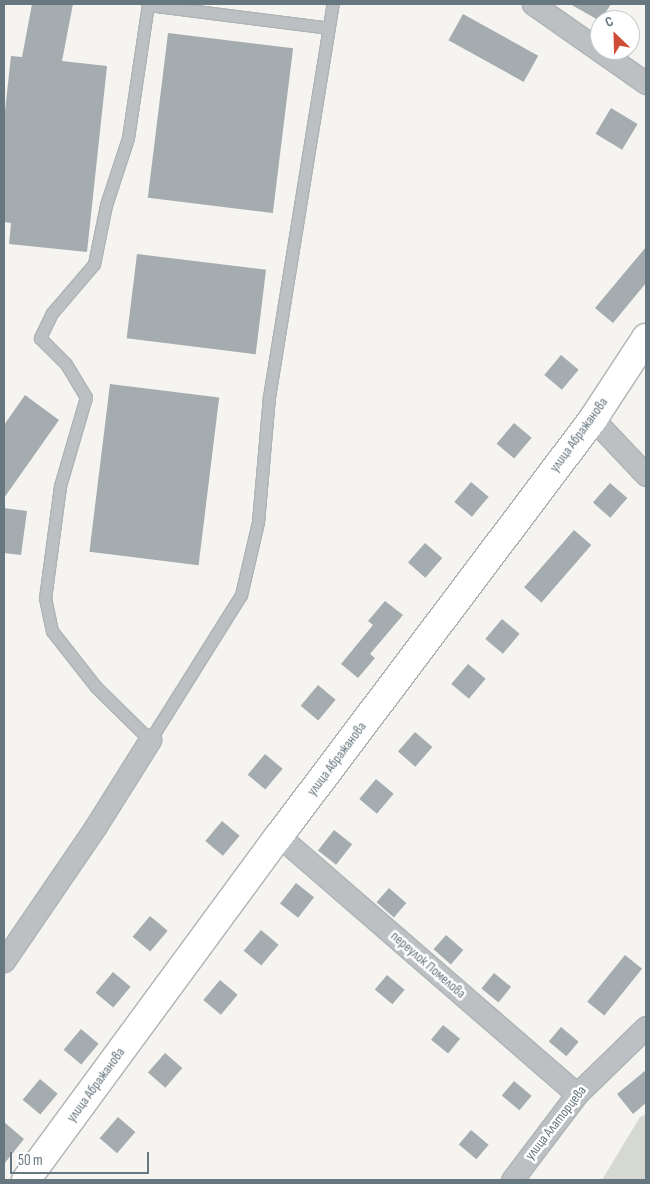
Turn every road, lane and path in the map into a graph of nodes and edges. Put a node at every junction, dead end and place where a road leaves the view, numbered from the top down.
1 (148, 4) edge
2 (333, 4) edge
3 (533, 4) edge
4 (329, 28) junction
5 (646, 83) edge
6 (646, 338) edge
7 (593, 419) junction
8 (646, 475) edge
9 (150, 740) junction
10 (279, 836) junction
11 (4, 961) edge
12 (646, 1027) edge
13 (577, 1094) junction
14 (26, 1180) edge
15 (512, 1180) edge

1 - 4 lane
1 - 9 lane
2 - 4 lane
3 - 5 street
4 - 9 lane
6 - 7 main road, улица Абражанова
7 - 8 street
7 - 10 main road, улица Абражанова
9 - 11 street
10 - 13 street, переулок Помелова
10 - 14 main road, улица Абражанова
12 - 13 street, улица Алаторцева
13 - 15 street, улица Алаторцева

